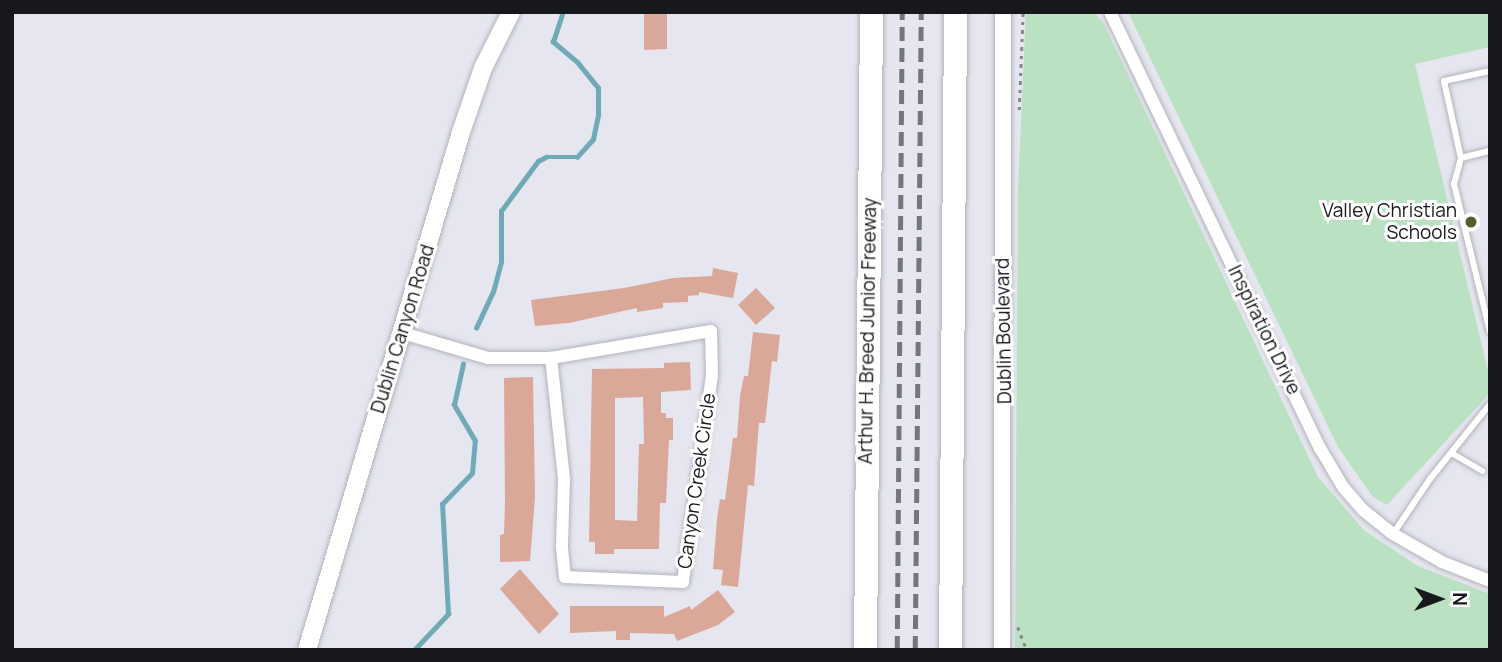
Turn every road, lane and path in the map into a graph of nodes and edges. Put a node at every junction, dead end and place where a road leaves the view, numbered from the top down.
1 (511, 12) edge
2 (871, 12) edge
3 (955, 12) edge
4 (1003, 12) edge
5 (1110, 12) edge
6 (1490, 71) edge
7 (1490, 151) edge
8 (1461, 158) junction
9 (1490, 332) edge
10 (403, 333) junction
11 (551, 358) junction
12 (1490, 404) edge
13 (1453, 454) junction
14 (1482, 471) dead end
15 (1393, 534) junction
16 (1490, 581) edge
17 (1015, 619) dead end
18 (307, 650) edge
19 (865, 650) edge
20 (950, 650) edge
21 (1002, 650) edge
22 (1027, 650) edge

1 - 10 main road, Dublin Canyon Road
2 - 19 highway, Arthur H. Breed Junior Freeway
3 - 20 highway
4 - 21 street, Dublin Boulevard
5 - 15 street, Inspiration Drive
6 - 8 lane
7 - 8 lane
8 - 9 lane
10 - 11 street, Canyon Creek Circle
10 - 18 main road, Dublin Canyon Road
11 - 11 street, Canyon Creek Circle
12 - 13 lane
13 - 14 lane
13 - 15 lane
15 - 16 street, Inspiration Drive
17 - 22 path

